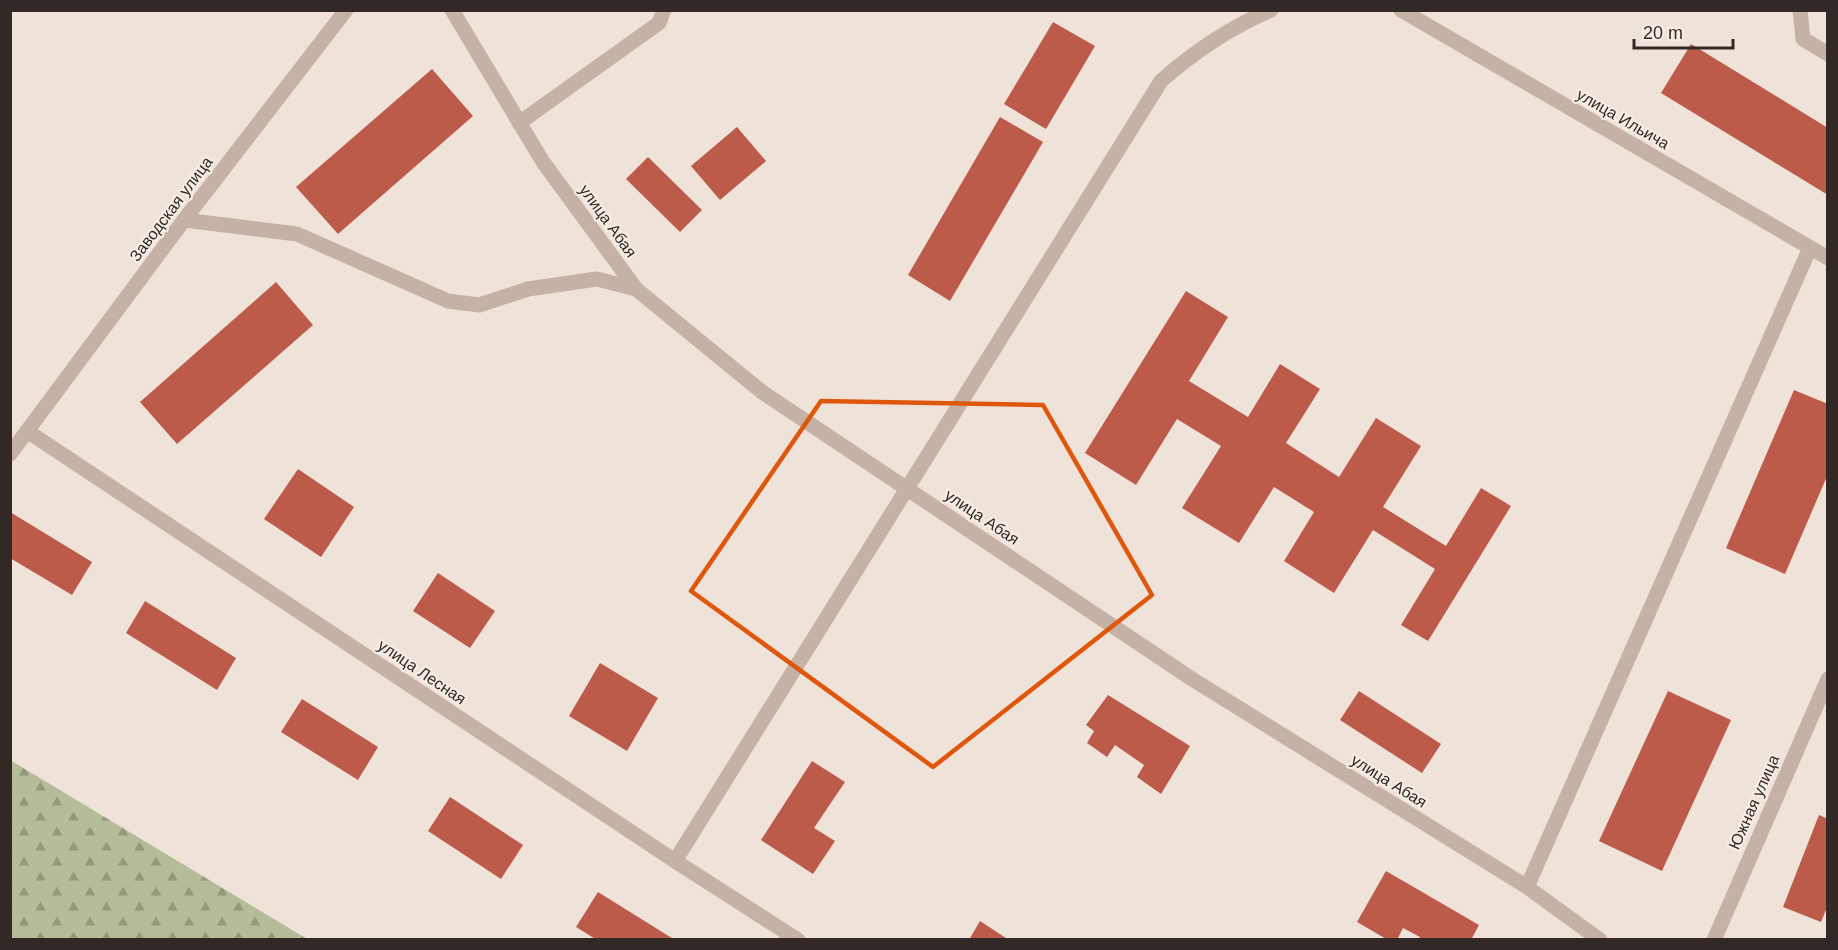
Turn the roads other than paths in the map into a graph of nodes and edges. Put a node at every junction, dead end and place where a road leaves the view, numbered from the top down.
1 (346, 10) edge
2 (452, 10) edge
3 (664, 10) edge
4 (1271, 10) edge
5 (1401, 10) edge
6 (1800, 10) edge
7 (1827, 54) edge
8 (519, 123) junction
9 (184, 220) junction
10 (1810, 248) junction
11 (1827, 258) edge
12 (636, 289) junction
13 (27, 431) junction
14 (10, 454) edge
15 (907, 488) junction
16 (1827, 679) edge
17 (675, 861) junction
18 (1527, 887) junction
19 (798, 939) edge
20 (1600, 939) edge
21 (1714, 939) edge

1 - 9 street, Заводская улица
2 - 8 street, улица Абая
3 - 8 street
4 - 15 street
5 - 10 street, улица Ильича
6 - 7 street
8 - 12 street, улица Абая
9 - 12 street
9 - 13 street, Заводская улица
10 - 11 street, улица Ильича
10 - 18 street
12 - 15 street, улица Абая
13 - 14 street, Заводская улица
13 - 17 street, улица Лесная
15 - 17 street
15 - 18 street, улица Абая
16 - 21 street, Южная улица
17 - 19 street, улица Лесная
18 - 20 street, улица Абая

